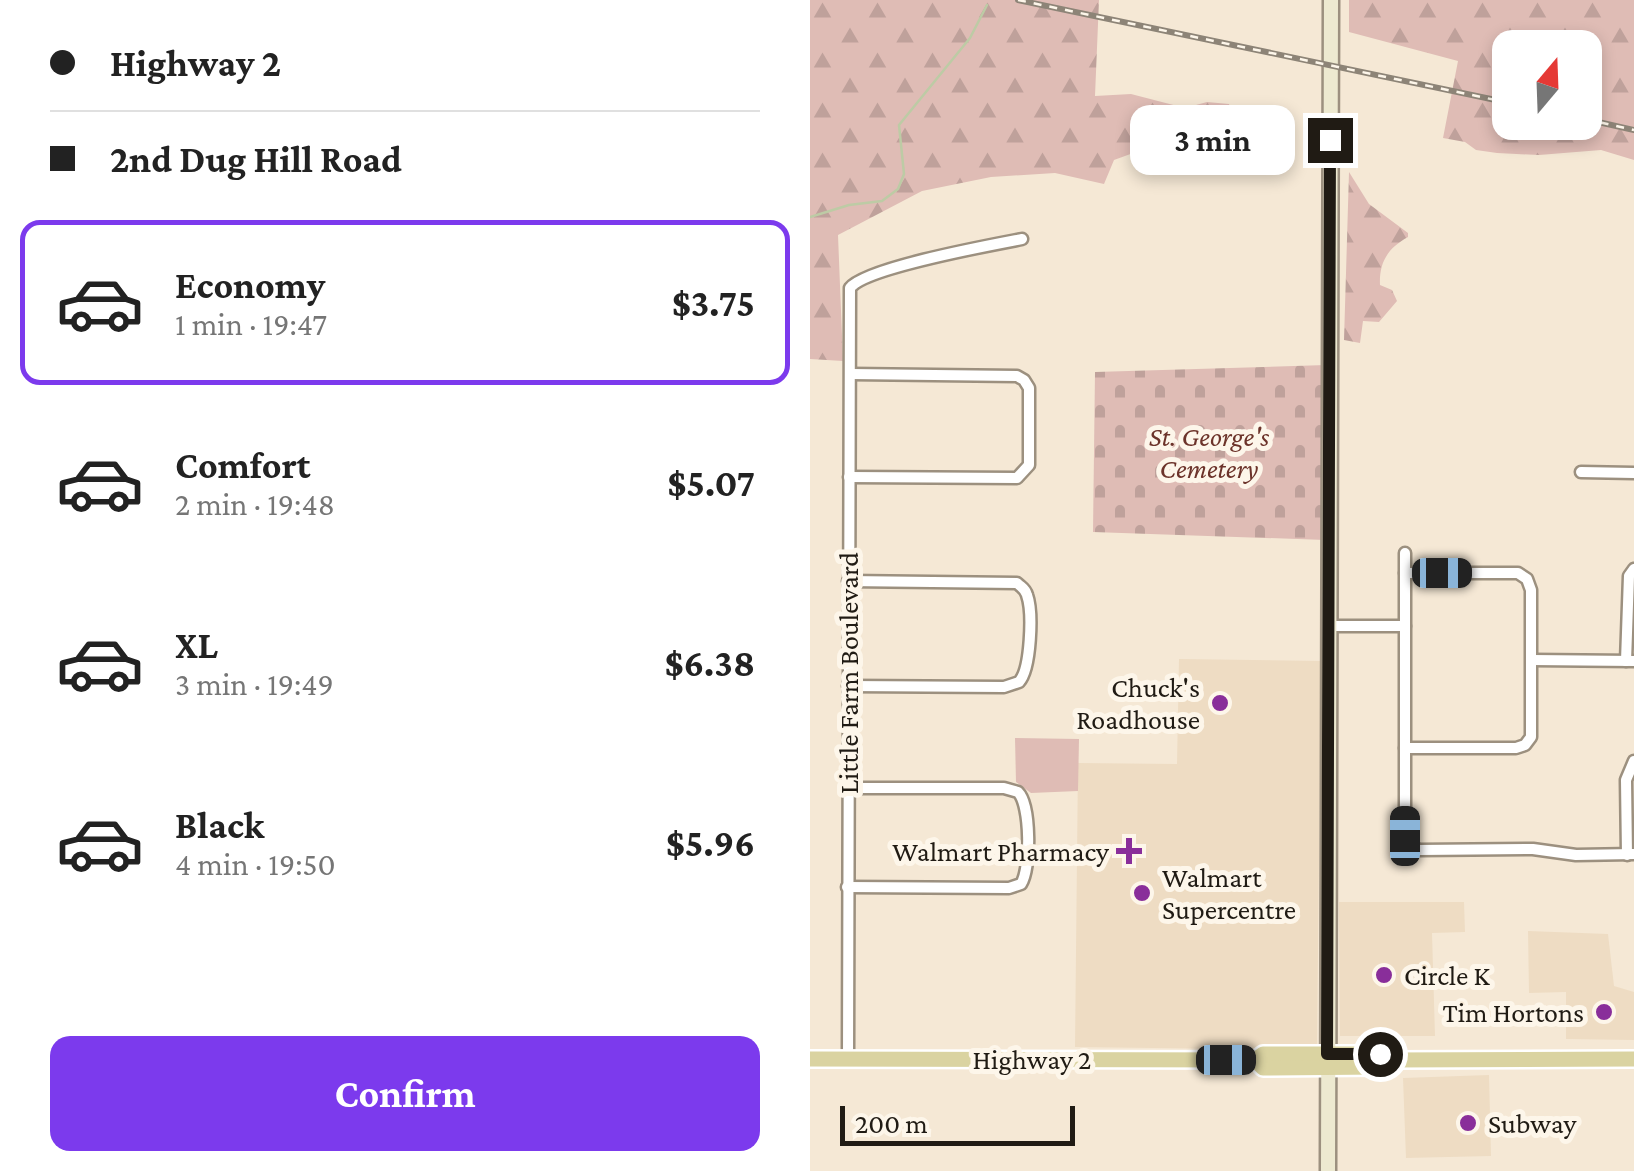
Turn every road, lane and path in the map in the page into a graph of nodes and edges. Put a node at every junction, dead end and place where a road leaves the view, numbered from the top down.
1 (1331, 0) edge
2 (1022, 239) dead end
3 (851, 374) junction
4 (1581, 472) dead end
5 (1634, 473) edge
6 (850, 478) junction
7 (1404, 553) dead end
8 (1634, 569) edge
9 (1404, 573) junction
10 (848, 581) junction
11 (1330, 626) junction
12 (1405, 626) junction
13 (1532, 660) junction
14 (1630, 661) edge
15 (848, 686) junction
16 (1405, 748) junction
17 (1634, 760) edge
18 (848, 788) junction
19 (1631, 854) edge
20 (847, 888) junction
21 (810, 1058) edge
22 (848, 1058) junction
23 (1634, 1059) edge
24 (1327, 1061) junction
25 (1328, 1171) edge

1 - 11 street
2 - 3 street, Little Farm Boulevard
3 - 6 street, Little Farm Boulevard
3 - 6 street
4 - 5 street
6 - 10 street, Little Farm Boulevard
7 - 9 street
8 - 14 street
9 - 12 street
9 - 13 street
10 - 15 street, Little Farm Boulevard
10 - 15 street
11 - 12 street
11 - 24 street
12 - 16 street
13 - 14 street
13 - 16 street
15 - 18 street, Little Farm Boulevard
16 - 19 street
17 - 19 street
18 - 20 street, Little Farm Boulevard
18 - 20 street
20 - 22 street, Little Farm Boulevard
21 - 22 main road, Highway 2
22 - 24 main road, Highway 2
23 - 24 main road, Highway 2
24 - 25 street

